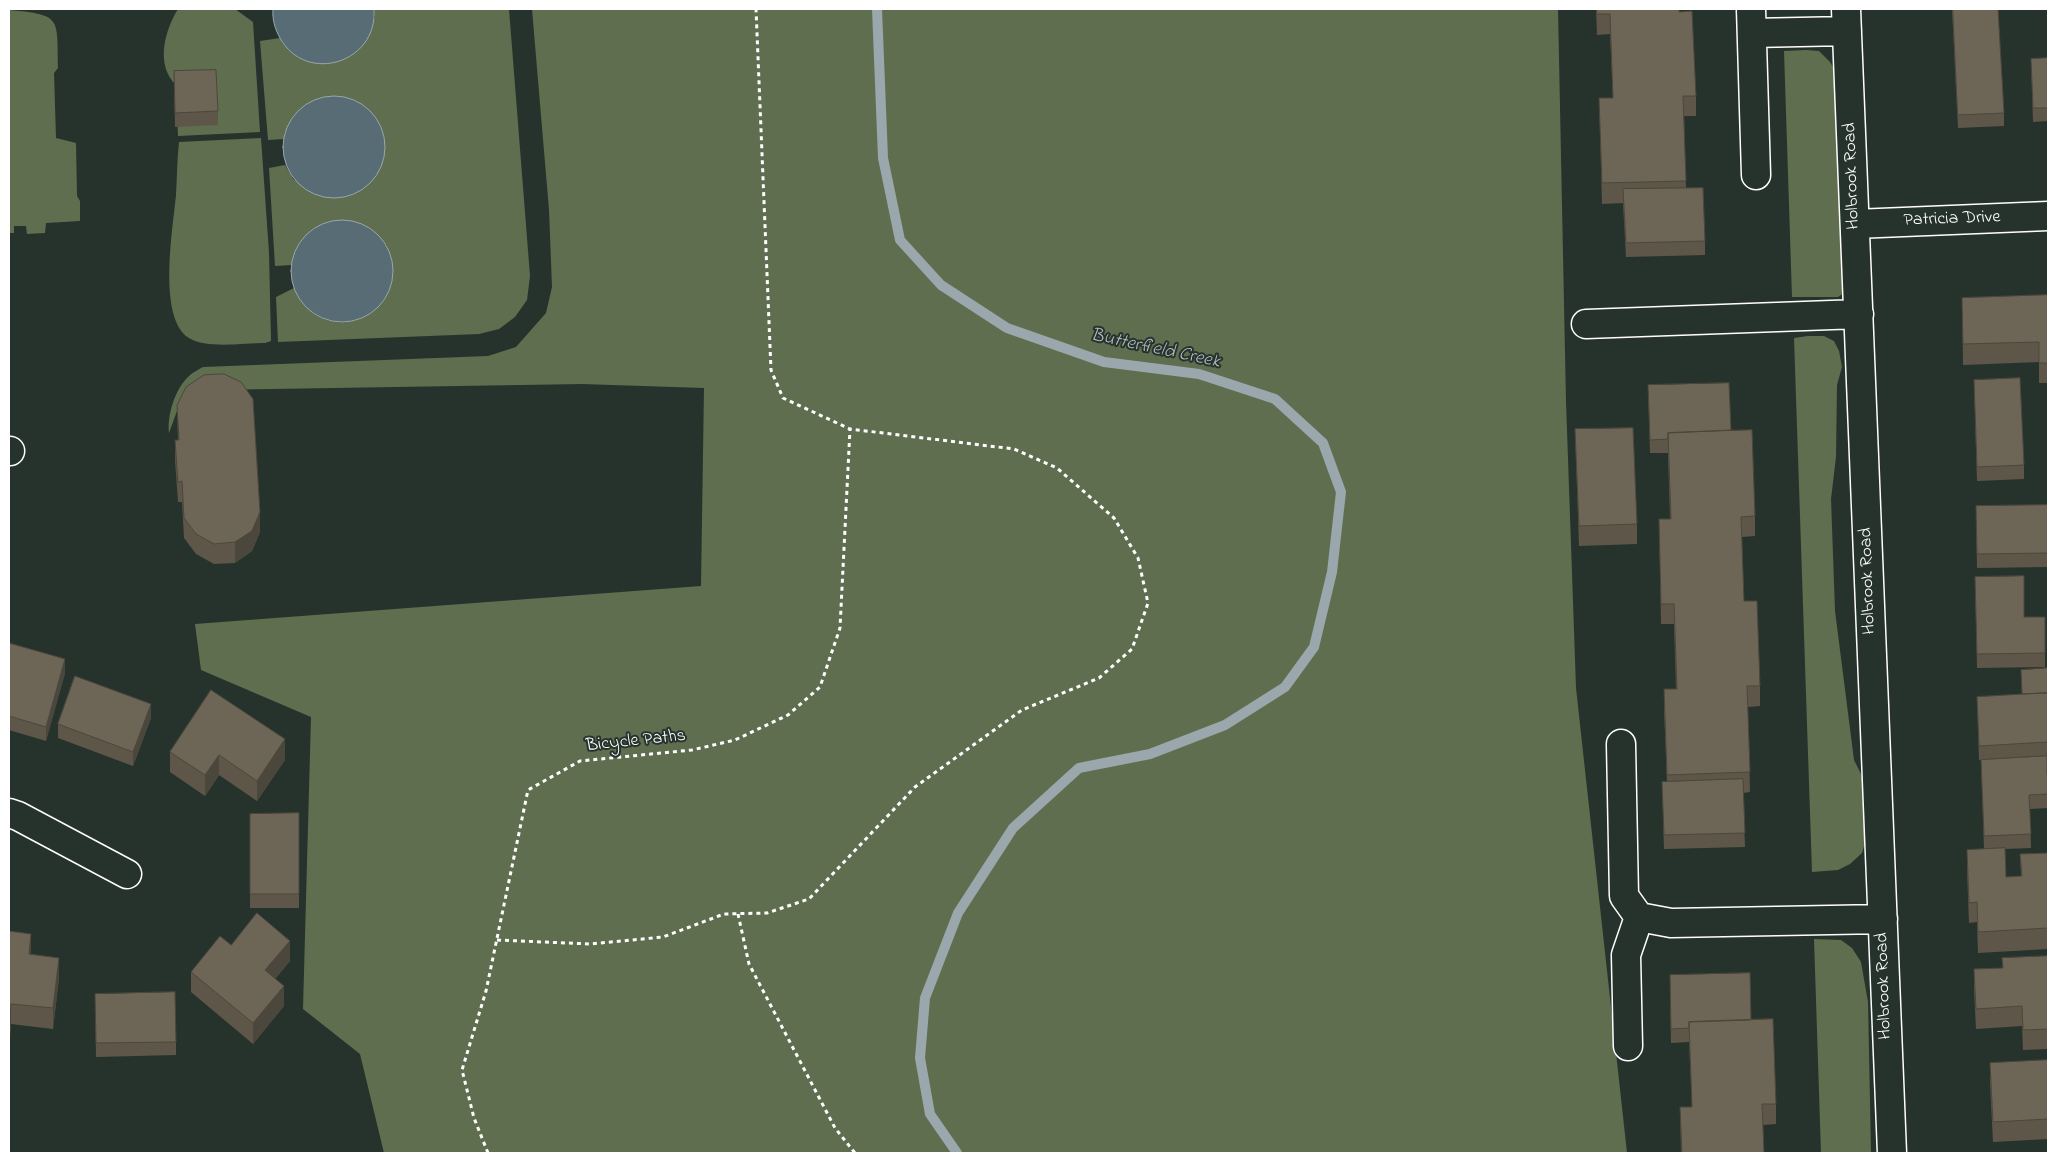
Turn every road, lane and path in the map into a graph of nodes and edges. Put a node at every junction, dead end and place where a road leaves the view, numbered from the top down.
1 (756, 9) edge
2 (1847, 20) edge
3 (1752, 21) edge
4 (1756, 175) dead end
5 (2048, 216) edge
6 (1855, 224) junction
7 (1859, 314) junction
8 (1586, 324) dead end
9 (850, 430) junction
10 (1621, 744) dead end
11 (9, 813) edge
12 (127, 874) dead end
13 (738, 914) junction
14 (1639, 917) junction
15 (1883, 919) junction
16 (497, 940) junction
17 (1628, 1046) dead end
18 (488, 1153) edge
19 (855, 1153) edge
20 (1892, 1153) edge

1 - 9 path
2 - 3 street
2 - 6 street, Holbrook Road
3 - 4 street
5 - 6 street, Patricia Drive
6 - 7 street, Holbrook Road
7 - 8 street
7 - 15 street, Holbrook Road
9 - 13 path
9 - 16 path, Bicycle Paths
10 - 14 street
11 - 12 street
13 - 16 path
13 - 19 path
14 - 15 street
14 - 17 street
15 - 20 street, Holbrook Road
16 - 18 path, Bicycle Paths

